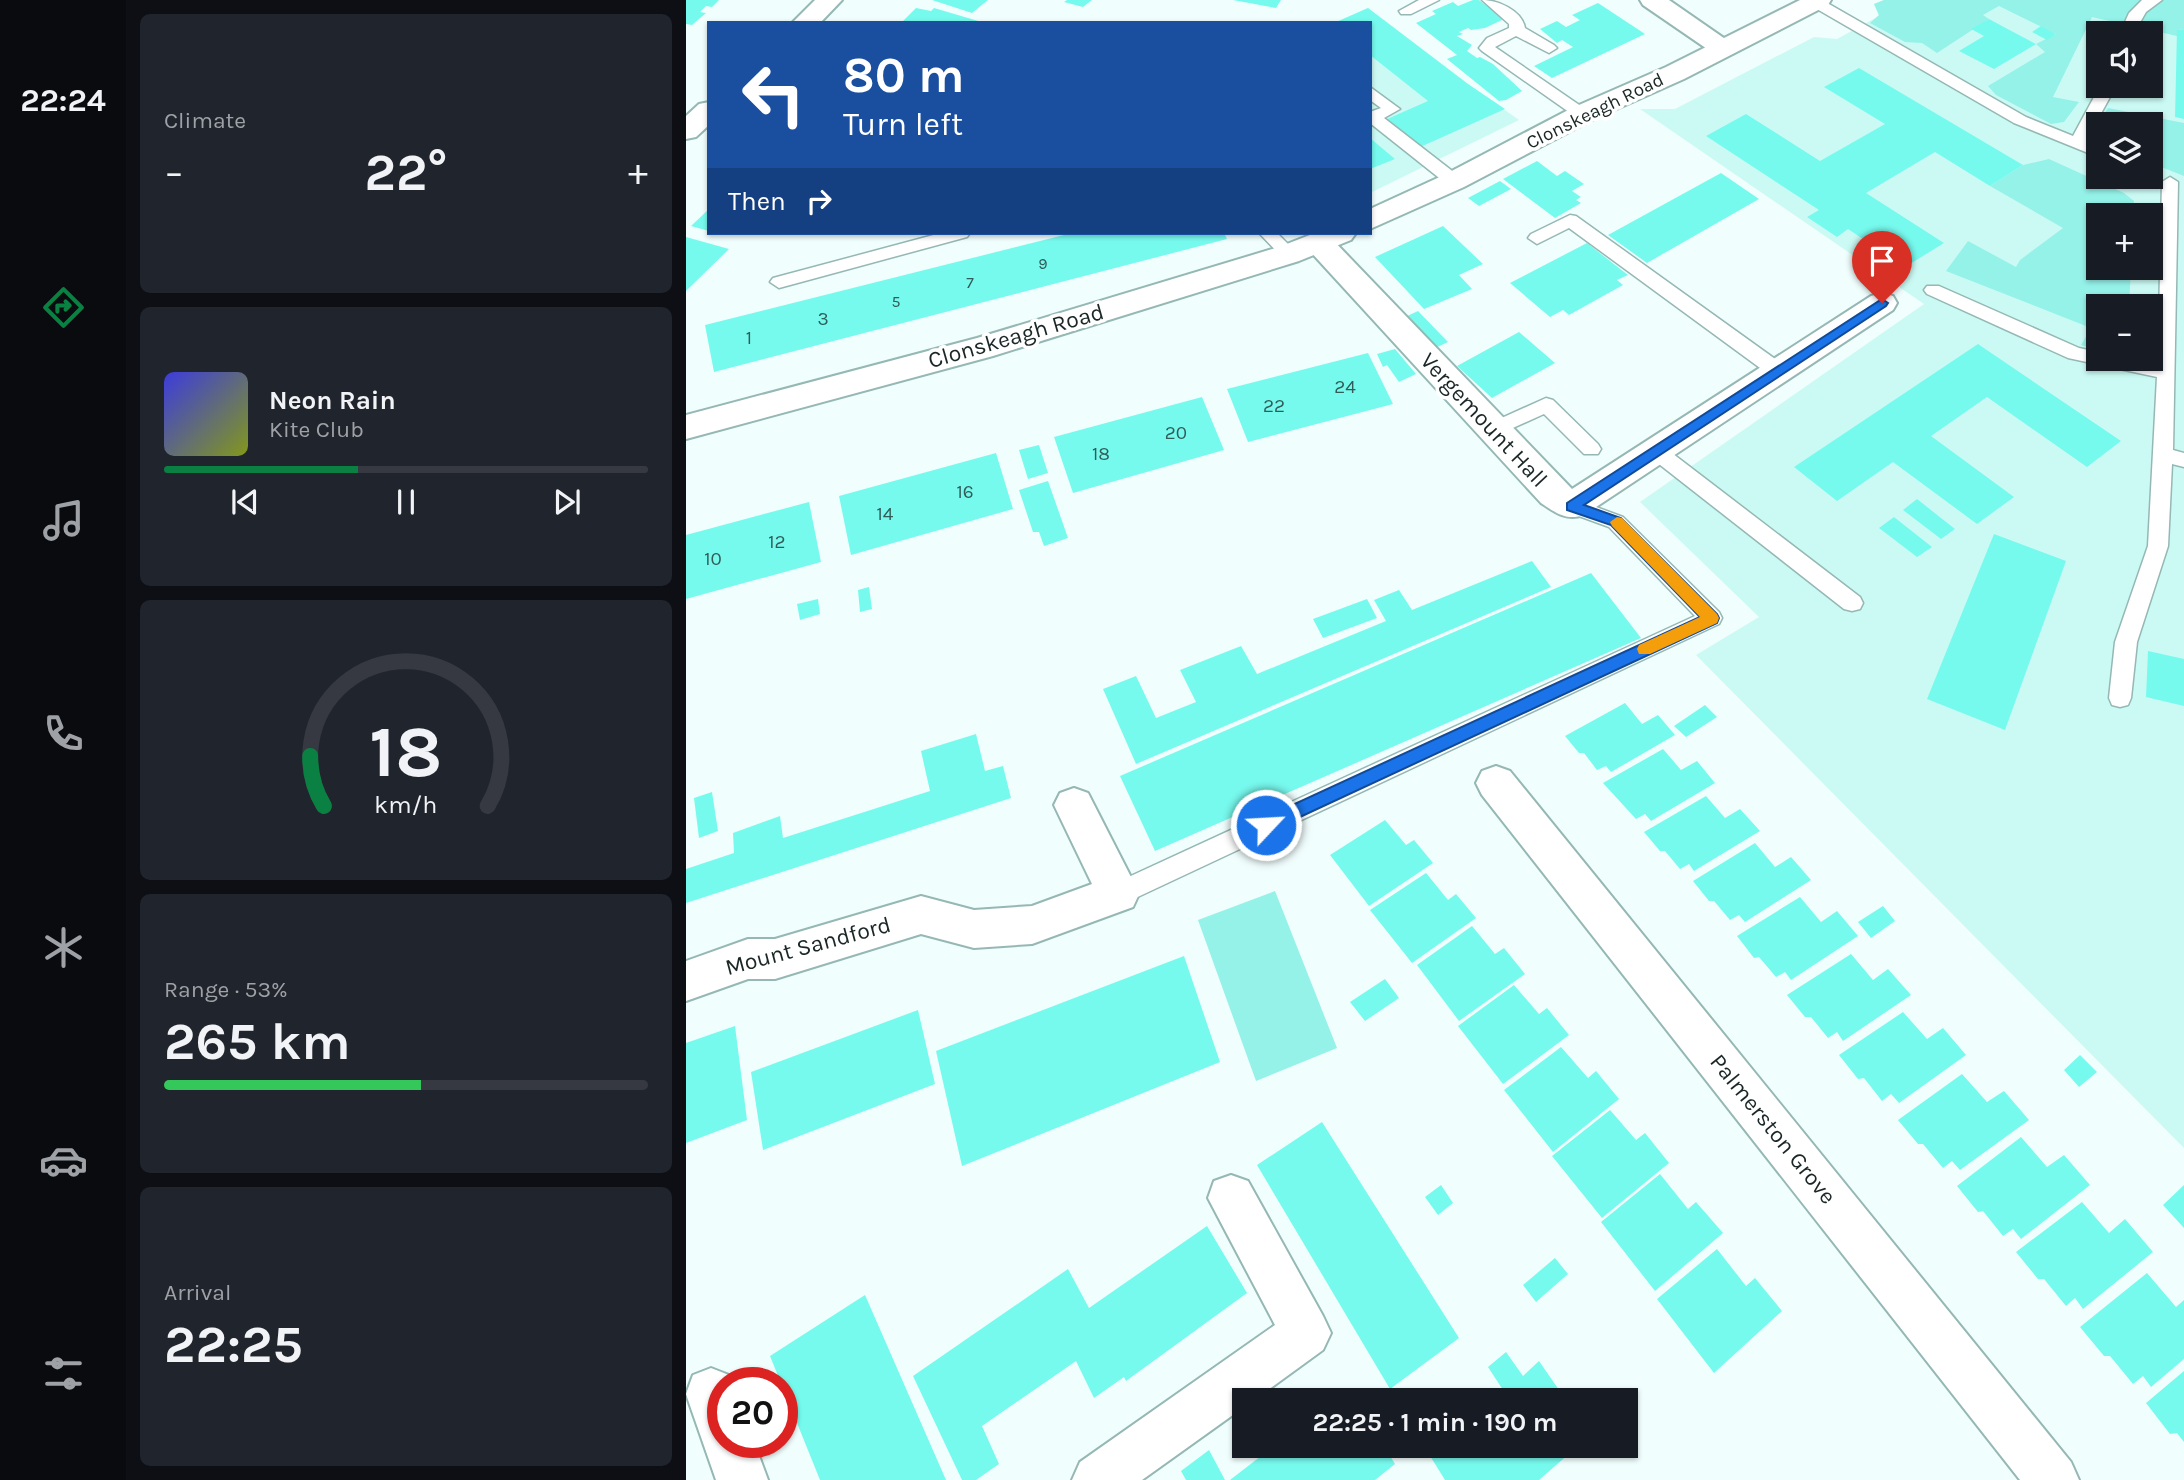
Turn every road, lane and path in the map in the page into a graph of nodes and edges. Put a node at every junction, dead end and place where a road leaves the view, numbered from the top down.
1 (830, 0) edge
2 (1433, 0) edge
3 (1489, 0) edge
4 (1652, 0) edge
5 (2155, 0) edge
6 (1817, 1) edge
7 (1406, 11) dead end
8 (807, 21) edge
9 (2132, 21) edge
10 (1517, 30) junction
11 (1549, 48) dead end
12 (1722, 48) junction
13 (1372, 94) edge
14 (2101, 98) edge
15 (707, 112) edge
16 (1582, 114) junction
17 (686, 131) edge
18 (2077, 143) junction
19 (2086, 147) edge
20 (1454, 181) junction
21 (2177, 185) edge
22 (1372, 218) edge
23 (954, 235) edge
24 (1277, 235) edge
25 (1537, 238) dead end
26 (1316, 243) edge
27 (779, 282) dead end
28 (1933, 290) dead end
29 (1882, 303) dead end
30 (2086, 355) edge
31 (1778, 371) junction
32 (2158, 371) edge
33 (2167, 373) junction
34 (686, 427) edge
35 (1493, 430) junction
36 (1591, 449) dead end
37 (1657, 452) junction
38 (2163, 455) junction
39 (2184, 460) edge
40 (1572, 506) junction
41 (1852, 603) dead end
42 (2120, 698) dead end
43 (1496, 783) dead end
44 (1074, 805) dead end
45 (1118, 894) junction
46 (686, 981) edge
47 (1231, 1198) dead end
48 (734, 1458) edge
49 (2050, 1479) edge
50 (742, 1480) edge
51 (1098, 1480) edge

1 - 8 street
2 - 7 lane
3 - 10 lane
4 - 12 street
5 - 9 lane
6 - 12 street, Clonskeagh Road
6 - 18 lane
10 - 11 lane
10 - 16 lane
12 - 16 street, Clonskeagh Road
13 - 20 lane
14 - 18 lane
15 - 17 street
16 - 20 street, Clonskeagh Road
18 - 19 lane
20 - 22 street, Clonskeagh Road
21 - 33 lane
23 - 27 lane
24 - 26 lane
25 - 31 lane
26 - 34 street, Clonskeagh Road
26 - 35 street, Vergemount Hall
28 - 30 lane
29 - 31 street
31 - 37 street
32 - 33 lane
33 - 38 lane
35 - 36 lane
35 - 40 street, Vergemount Hall
37 - 40 street
37 - 41 lane
38 - 39 lane
38 - 42 lane
40 - 45 lane
43 - 49 street, Palmerston Grove
44 - 45 street
45 - 46 street, Mount Sandford
47 - 51 street
48 - 50 street

